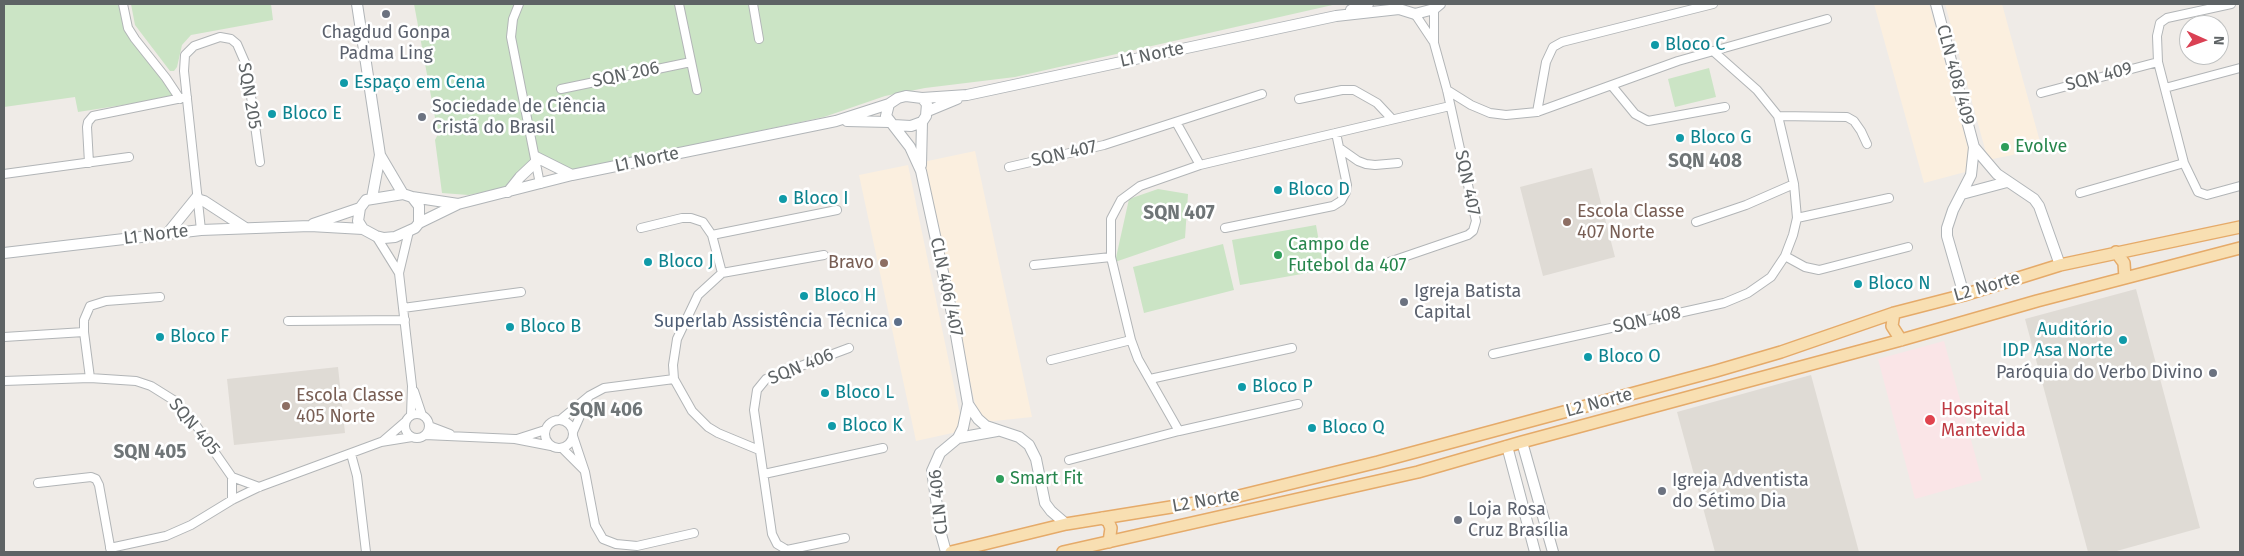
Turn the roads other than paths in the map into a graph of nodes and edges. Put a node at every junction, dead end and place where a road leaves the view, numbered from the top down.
1 (122, 4) edge
2 (357, 4) edge
3 (518, 4) edge
4 (679, 4) edge
5 (752, 4) edge
6 (1368, 4) edge
7 (1713, 4) edge
8 (1936, 4) edge
9 (2231, 4) edge
10 (1398, 6) edge
11 (1437, 6) edge
12 (1415, 14) junction
13 (1336, 16) junction
14 (1827, 19) dead end
15 (759, 39) dead end
16 (1434, 43) junction
17 (1713, 51) junction
18 (691, 62) junction
19 (2158, 62) junction
20 (2240, 68) edge
21 (1612, 86) junction
22 (2165, 88) junction
23 (560, 89) dead end
24 (697, 90) dead end
25 (1447, 90) junction
26 (2041, 93) dead end
27 (1262, 94) dead end
28 (967, 95) junction
29 (184, 98) junction
30 (922, 98) junction
31 (1299, 99) dead end
32 (889, 104) junction
33 (1450, 106) junction
34 (1725, 106) dead end
35 (928, 111) junction
36 (1537, 112) junction
37 (1778, 116) junction
38 (1392, 119) junction
39 (836, 121) junction
40 (922, 122) junction
41 (1176, 122) junction
42 (891, 123) junction
43 (1336, 133) junction
44 (1867, 144) dead end
45 (1974, 147) junction
46 (1340, 149) junction
47 (380, 155) junction
48 (129, 157) dead end
49 (536, 159) junction
50 (260, 162) dead end
51 (89, 163) junction
52 (1398, 163) dead end
53 (2184, 163) junction
54 (1009, 166) dead end
55 (1200, 166) junction
56 (921, 171) junction
57 (4, 174) edge
58 (572, 175) junction
59 (2007, 182) junction
60 (540, 184) junction
61 (1794, 184) junction
62 (2240, 186) edge
63 (508, 192) junction
64 (2080, 193) dead end
65 (1962, 194) junction
66 (408, 196) junction
67 (197, 198) junction
68 (372, 198) junction
69 (1889, 198) dead end
70 (458, 204) junction
71 (360, 208) junction
72 (836, 210) dead end
73 (1797, 218) junction
74 (1696, 222) dead end
75 (419, 223) junction
76 (310, 226) junction
77 (244, 227) junction
78 (2240, 227) edge
79 (641, 228) dead end
80 (1225, 228) dead end
81 (201, 230) junction
82 (363, 230) junction
83 (409, 231) junction
84 (167, 234) junction
85 (376, 236) junction
86 (712, 236) junction
87 (1908, 247) dead end
88 (2240, 248) edge
89 (2116, 252) junction
90 (4, 253) edge
91 (824, 256) dead end
92 (1785, 256) junction
93 (1111, 257) junction
94 (1389, 262) dead end
95 (1034, 265) dead end
96 (2060, 265) junction
97 (399, 273) junction
98 (722, 273) junction
99 (2125, 278) junction
100 (521, 292) dead end
101 (1964, 295) junction
102 (160, 297) dead end
103 (403, 308) junction
104 (1894, 313) junction
105 (288, 320) dead end
106 (405, 320) junction
107 (84, 332) junction
108 (4, 337) edge
109 (1131, 340) junction
110 (1901, 340) junction
111 (849, 348) dead end
112 (1292, 348) dead end
113 (1493, 354) dead end
114 (1051, 360) dead end
115 (90, 378) junction
116 (674, 379) junction
117 (1150, 380) junction
118 (4, 381) edge
119 (412, 386) junction
120 (589, 396) junction
121 (968, 404) junction
122 (1298, 404) dead end
123 (411, 415) junction
124 (422, 415) junction
125 (560, 420) junction
126 (405, 422) junction
127 (429, 426) junction
128 (545, 430) junction
129 (1179, 430) junction
130 (998, 431) junction
131 (425, 434) junction
132 (573, 434) junction
133 (456, 436) junction
134 (412, 437) junction
135 (958, 438) junction
136 (515, 440) junction
137 (382, 442) junction
138 (1522, 442) junction
139 (551, 446) junction
140 (1507, 446) junction
141 (562, 448) junction
142 (883, 448) dead end
143 (759, 450) junction
144 (351, 454) junction
145 (1069, 460) dead end
146 (585, 472) junction
147 (764, 474) junction
148 (232, 477) junction
149 (38, 483) dead end
150 (258, 487) junction
151 (232, 500) junction
152 (1102, 518) junction
153 (1066, 524) junction
154 (694, 533) dead end
155 (845, 538) dead end
156 (1109, 542) junction
157 (111, 550) edge
158 (366, 552) edge
159 (946, 552) edge
160 (951, 552) edge
161 (1063, 552) edge
162 (1535, 552) edge
163 (1553, 552) edge

1 - 29 street, SQN 205
2 - 47 street
3 - 49 street
4 - 18 street
5 - 15 street
6 - 13 street, L1 Norte
7 - 36 street
8 - 45 street, CLN 408/409
9 - 19 street
10 - 12 street
10 - 13 street, L1 Norte
11 - 12 street
11 - 16 street
12 - 16 street
13 - 28 street, L1 Norte
14 - 17 street
16 - 25 street, SQN 407
17 - 21 street
17 - 37 street, SQN 408
18 - 23 street, SQN 206
18 - 24 street
19 - 22 street
19 - 26 street, SQN 409
20 - 22 street
21 - 34 street
21 - 36 street
22 - 53 street
25 - 33 street, SQN 407
25 - 36 street
27 - 41 street, SQN 407
28 - 30 street, L1 Norte
28 - 35 street, L1 Norte
29 - 50 street, SQN 205
29 - 51 street
29 - 67 street, SQN 205
30 - 32 street
30 - 35 street
31 - 38 street
32 - 39 street, L1 Norte
32 - 42 street
33 - 38 street
33 - 94 street, SQN 407
35 - 40 street
37 - 44 street
37 - 61 street, SQN 408
38 - 43 street
39 - 42 street, L1 Norte
39 - 58 street, L1 Norte
40 - 42 street
40 - 56 street, CLN 406/407
41 - 54 street, SQN 407
41 - 55 street
42 - 56 street, CLN 406/407
43 - 46 street
43 - 55 street
45 - 59 street
45 - 65 street
46 - 52 street
46 - 80 street
47 - 66 street
47 - 68 street
48 - 51 street
49 - 58 street
49 - 60 street
49 - 63 street
51 - 57 street
53 - 62 street
53 - 64 street
55 - 93 street
56 - 121 street, CLN 406/407
58 - 60 street, L1 Norte
59 - 65 street
59 - 96 street
60 - 63 street, L1 Norte
61 - 73 street, SQN 408
61 - 74 street
63 - 70 street, L1 Norte
65 - 101 street
66 - 68 street
66 - 70 street, L1 Norte
66 - 75 street
67 - 77 street
67 - 81 street, SQN 205
67 - 84 street
68 - 71 street
69 - 73 street
70 - 75 street, L1 Norte
71 - 76 street, L1 Norte
71 - 82 street
72 - 86 street
73 - 92 street, SQN 408
75 - 83 street
76 - 77 street, L1 Norte
76 - 82 street, L1 Norte
77 - 81 street, L1 Norte
78 - 89 main road, L2 Norte
79 - 86 street
81 - 84 street, L1 Norte
82 - 85 street
83 - 85 street
83 - 97 street
84 - 90 street, L1 Norte
85 - 97 street
86 - 98 street
87 - 92 street
88 - 99 main road, L2 Norte
89 - 96 main road, L2 Norte
89 - 99 main road
91 - 98 street
92 - 113 street, SQN 408
93 - 95 street
93 - 109 street
96 - 101 main road, L2 Norte
97 - 103 street
98 - 116 street
99 - 110 main road, L2 Norte
100 - 103 street
101 - 104 main road, L2 Norte
102 - 107 street
103 - 106 street
104 - 110 main road
104 - 152 main road, L2 Norte
105 - 106 street
106 - 119 street
107 - 108 street
107 - 115 street
109 - 114 street
109 - 117 street
110 - 138 main road, L2 Norte
111 - 143 street, SQN 406
112 - 117 street
115 - 118 street, SQN 405
115 - 148 street, SQN 405
116 - 120 street
116 - 143 street
117 - 129 street
119 - 123 street
119 - 124 street
120 - 125 street
120 - 132 street
121 - 130 street
121 - 135 street, CLN 406
122 - 129 street
123 - 124 street
123 - 126 street
124 - 127 street
125 - 128 street
125 - 132 street
126 - 134 street
126 - 137 street
127 - 131 street
127 - 133 street
128 - 136 street
128 - 139 street
129 - 145 street
130 - 135 street
130 - 153 street
131 - 133 street
131 - 134 street
132 - 141 street
132 - 146 street
133 - 136 street
134 - 137 street
135 - 159 street, CLN 406
136 - 139 street
137 - 144 street
138 - 140 main road, L2 Norte
138 - 163 street
139 - 141 street
140 - 156 main road, L2 Norte
140 - 162 street
141 - 146 street
142 - 147 street
143 - 147 street, SQN 406
144 - 150 street
144 - 158 street
146 - 154 street
147 - 155 street, SQN 406
148 - 150 street
148 - 151 street
149 - 157 street
150 - 151 street
151 - 157 street
152 - 153 main road, L2 Norte
152 - 156 main road
153 - 160 main road, L2 Norte
156 - 161 main road, L2 Norte

